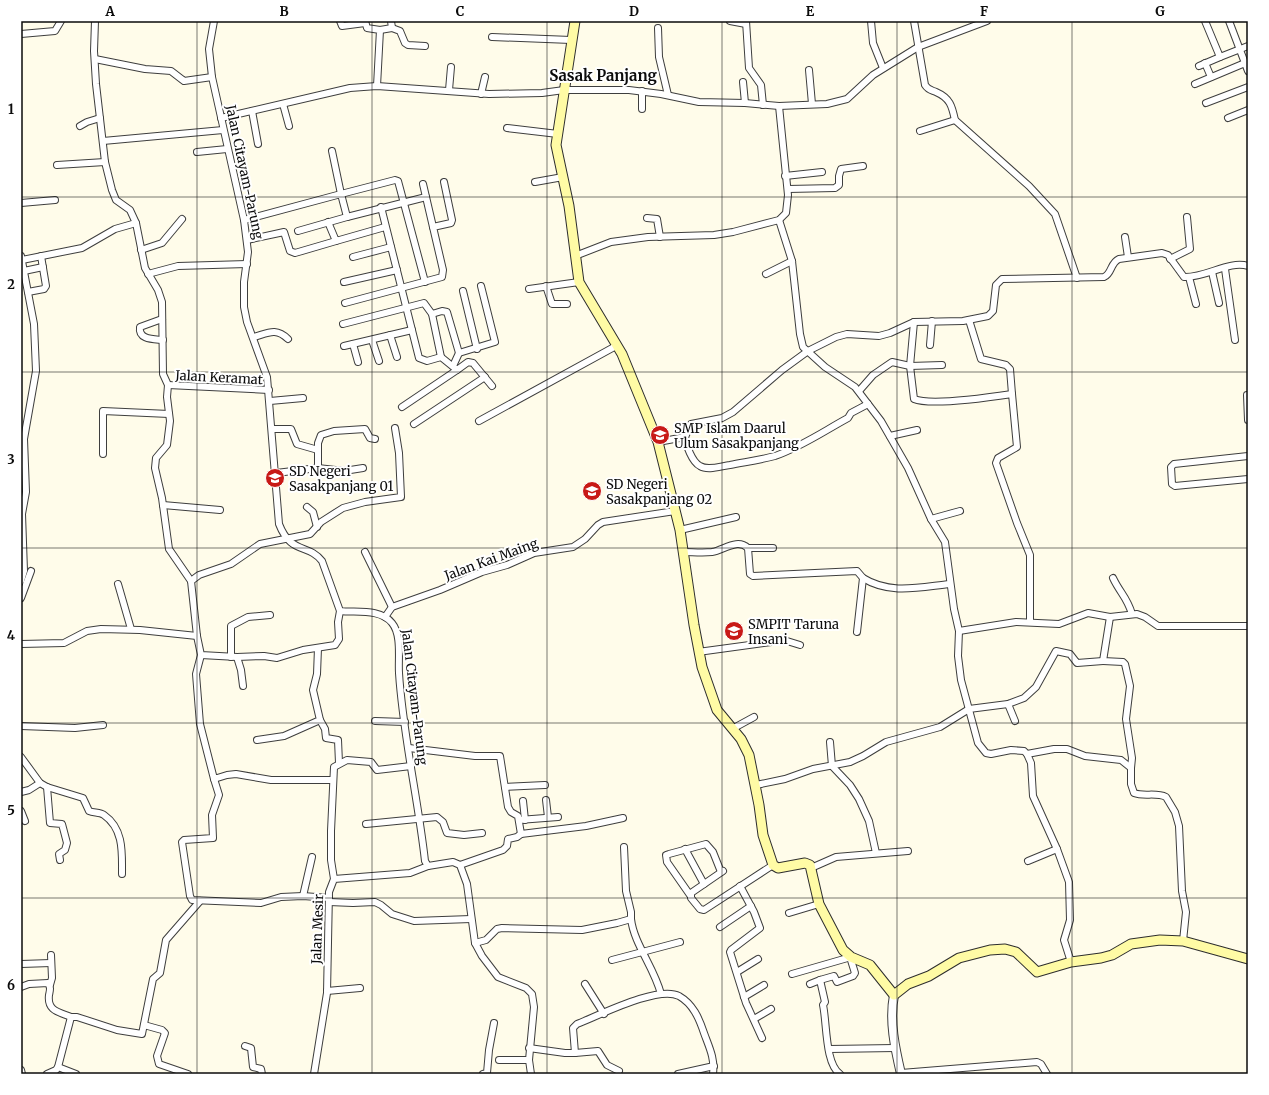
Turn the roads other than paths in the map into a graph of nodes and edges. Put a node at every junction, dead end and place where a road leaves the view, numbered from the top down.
1 (61, 21) edge
2 (95, 21) edge
3 (214, 21) edge
4 (340, 21) edge
5 (391, 21) edge
6 (575, 21) edge
7 (730, 21) edge
8 (871, 21) edge
9 (914, 21) edge
10 (987, 21) edge
11 (1205, 21) edge
12 (1229, 21) edge
13 (365, 22) edge
14 (746, 22) edge
15 (392, 28) junction
16 (658, 28) dead end
17 (380, 30) junction
18 (21, 34) edge
19 (492, 37) dead end
20 (571, 40) junction
21 (425, 46) dead end
22 (1248, 46) edge
23 (918, 47) junction
24 (1240, 50) junction
25 (1220, 57) junction
26 (95, 59) junction
27 (1245, 63) junction
28 (451, 67) dead end
29 (883, 68) junction
30 (809, 70) dead end
31 (1248, 71) edge
32 (212, 77) junction
33 (485, 77) dead end
34 (1211, 77) junction
35 (743, 82) dead end
36 (1195, 84) dead end
37 (377, 86) junction
38 (1248, 87) edge
39 (449, 90) junction
40 (564, 90) junction
41 (642, 91) junction
42 (482, 94) junction
43 (668, 95) junction
44 (745, 103) junction
45 (1206, 103) dead end
46 (283, 104) junction
47 (812, 104) junction
48 (763, 105) junction
49 (779, 106) junction
50 (642, 109) dead end
51 (1248, 110) edge
52 (252, 111) junction
53 (100, 118) junction
54 (221, 118) junction
55 (1228, 118) dead end
56 (955, 120) junction
57 (80, 126) dead end
58 (289, 126) dead end
59 (507, 128) dead end
60 (223, 130) junction
61 (920, 131) dead end
62 (558, 134) junction
63 (103, 141) junction
64 (258, 144) dead end
65 (227, 149) junction
66 (332, 151) dead end
67 (196, 152) dead end
68 (106, 162) junction
69 (57, 165) dead end
70 (863, 166) dead end
71 (822, 172) dead end
72 (785, 176) junction
73 (563, 177) junction
74 (444, 182) dead end
75 (535, 182) dead end
76 (423, 184) dead end
77 (788, 189) junction
78 (341, 194) junction
79 (426, 197) junction
80 (55, 200) dead end
81 (404, 202) junction
82 (21, 203) edge
83 (381, 207) junction
84 (347, 217) junction
85 (1187, 217) dead end
86 (182, 218) dead end
87 (647, 218) dead end
88 (244, 220) junction
89 (778, 220) junction
90 (328, 222) junction
91 (136, 223) junction
92 (385, 227) junction
93 (434, 227) junction
94 (298, 231) dead end
95 (660, 237) junction
96 (1125, 237) dead end
97 (247, 240) junction
98 (336, 241) junction
99 (391, 247) junction
100 (141, 250) junction
101 (41, 256) junction
102 (575, 256) junction
103 (1128, 257) junction
104 (22, 258) edge
105 (352, 258) dead end
106 (1170, 259) junction
107 (792, 261) junction
108 (247, 264) junction
109 (1248, 266) edge
110 (43, 267) junction
111 (1225, 269) junction
112 (397, 270) junction
113 (24, 271) junction
114 (1212, 272) junction
115 (148, 274) junction
116 (766, 274) dead end
117 (1190, 277) junction
118 (1077, 278) junction
119 (344, 282) dead end
120 (424, 282) junction
121 (579, 282) junction
122 (481, 286) dead end
123 (546, 286) junction
124 (402, 289) junction
125 (529, 289) dead end
126 (28, 292) junction
127 (463, 292) dead end
128 (345, 303) dead end
129 (1219, 303) dead end
130 (567, 304) dead end
131 (1196, 304) dead end
132 (407, 307) junction
133 (432, 314) junction
134 (162, 319) junction
135 (969, 320) junction
136 (932, 321) junction
137 (914, 322) junction
138 (343, 324) dead end
139 (412, 330) junction
140 (390, 335) junction
141 (254, 337) junction
142 (288, 339) dead end
143 (163, 340) junction
144 (372, 340) junction
145 (1235, 340) dead end
146 (353, 344) junction
147 (930, 345) dead end
148 (344, 346) dead end
149 (616, 346) junction
150 (477, 349) junction
151 (808, 352) junction
152 (459, 353) junction
153 (397, 357) dead end
154 (358, 362) dead end
155 (379, 362) dead end
156 (449, 363) junction
157 (942, 365) dead end
158 (910, 366) junction
159 (485, 377) junction
160 (168, 385) junction
161 (492, 386) dead end
162 (268, 390) junction
163 (860, 391) junction
164 (1012, 394) junction
165 (1248, 395) edge
166 (303, 398) dead end
167 (270, 401) junction
168 (868, 404) junction
169 (402, 407) dead end
170 (169, 414) junction
171 (1248, 416) edge
172 (1248, 420) edge
173 (479, 421) dead end
174 (414, 424) dead end
175 (395, 428) dead end
176 (272, 429) junction
177 (917, 430) dead end
178 (890, 436) junction
179 (685, 437) junction
180 (375, 439) dead end
181 (658, 442) junction
182 (318, 450) junction
183 (103, 454) dead end
184 (1248, 456) edge
185 (318, 468) junction
186 (363, 468) dead end
187 (276, 473) junction
188 (24, 476) edge
189 (1248, 479) edge
190 (163, 505) junction
191 (307, 507) dead end
192 (220, 510) dead end
193 (675, 511) junction
194 (960, 511) dead end
195 (736, 517) dead end
196 (931, 519) junction
197 (317, 527) junction
198 (680, 530) junction
199 (286, 538) junction
200 (748, 548) junction
201 (773, 548) dead end
202 (365, 552) dead end
203 (683, 552) junction
204 (31, 571) dead end
205 (863, 578) junction
206 (1113, 578) dead end
207 (21, 581) edge
208 (191, 581) junction
209 (118, 584) dead end
210 (950, 584) junction
211 (21, 598) edge
212 (392, 607) junction
213 (340, 611) junction
214 (1132, 614) junction
215 (270, 615) dead end
216 (1110, 616) junction
217 (385, 617) junction
218 (1030, 622) junction
219 (1248, 626) edge
220 (131, 629) junction
221 (959, 631) junction
222 (857, 632) dead end
223 (197, 636) junction
224 (21, 644) edge
225 (800, 644) dead end
226 (318, 648) junction
227 (698, 652) junction
228 (201, 654) junction
229 (234, 657) junction
230 (1103, 661) junction
231 (242, 686) dead end
232 (1008, 704) junction
233 (969, 709) junction
234 (754, 717) dead end
235 (320, 720) junction
236 (375, 721) dead end
237 (1015, 721) dead end
238 (405, 722) junction
239 (103, 725) dead end
240 (21, 726) edge
241 (732, 729) junction
242 (257, 740) dead end
243 (830, 742) dead end
244 (409, 748) junction
245 (1027, 754) junction
246 (21, 757) edge
247 (339, 763) junction
248 (411, 766) junction
249 (832, 766) junction
250 (1131, 768) junction
251 (214, 779) junction
252 (333, 780) junction
253 (40, 783) junction
254 (545, 785) dead end
255 (756, 785) junction
256 (47, 787) junction
257 (505, 787) junction
258 (21, 792) edge
259 (546, 800) dead end
260 (523, 801) dead end
261 (21, 811) edge
262 (558, 816) dead end
263 (548, 817) junction
264 (623, 818) dead end
265 (420, 820) junction
266 (522, 820) junction
267 (25, 821) dead end
268 (366, 824) dead end
269 (482, 833) dead end
270 (521, 834) junction
271 (624, 847) dead end
272 (685, 848) junction
273 (1058, 849) junction
274 (908, 851) dead end
275 (876, 853) junction
276 (312, 857) dead end
277 (60, 860) dead end
278 (1028, 861) dead end
279 (460, 865) junction
280 (773, 865) junction
281 (428, 866) junction
282 (811, 868) junction
283 (122, 874) dead end
284 (334, 879) junction
285 (704, 884) junction
286 (740, 886) junction
287 (690, 895) junction
288 (303, 896) junction
289 (329, 900) junction
290 (200, 901) junction
291 (819, 904) junction
292 (751, 906) junction
293 (789, 913) dead end
294 (471, 918) junction
295 (631, 919) junction
296 (720, 927) dead end
297 (1184, 941) junction
298 (680, 942) dead end
299 (475, 943) junction
300 (643, 952) junction
301 (52, 955) dead end
302 (850, 957) junction
303 (1248, 958) edge
304 (758, 959) dead end
305 (612, 960) dead end
306 (1071, 962) junction
307 (51, 963) junction
308 (21, 964) edge
309 (737, 972) junction
310 (792, 974) dead end
311 (820, 980) junction
312 (585, 984) dead end
313 (810, 984) dead end
314 (50, 985) junction
315 (764, 985) dead end
316 (21, 987) edge
317 (360, 988) dead end
318 (327, 991) junction
319 (661, 994) junction
320 (894, 995) junction
321 (744, 997) junction
322 (771, 1008) dead end
323 (604, 1014) junction
324 (71, 1017) junction
325 (754, 1019) junction
326 (494, 1023) dead end
327 (144, 1025) junction
328 (762, 1038) dead end
329 (245, 1046) dead end
330 (530, 1048) junction
331 (895, 1048) junction
332 (829, 1049) junction
333 (575, 1052) junction
334 (499, 1060) dead end
335 (529, 1060) junction
336 (714, 1066) junction
337 (58, 1067) junction
338 (21, 1070) edge
339 (619, 1071) dead end
340 (22, 1074) edge
341 (47, 1074) edge
342 (76, 1074) edge
343 (188, 1074) edge
344 (262, 1074) edge
345 (314, 1074) edge
346 (483, 1074) edge
347 (531, 1074) edge
348 (678, 1074) edge
349 (713, 1074) edge
350 (840, 1074) edge
351 (901, 1074) edge
352 (1047, 1074) edge

1 - 18 street
2 - 26 street
3 - 32 street, Jalan Citayam-Parung
4 - 13 street
5 - 15 street
6 - 20 main road
7 - 14 street
8 - 29 street
9 - 23 street
10 - 23 street
11 - 25 street
12 - 24 street
13 - 17 street
14 - 48 street
15 - 17 street
15 - 21 street
16 - 43 street
17 - 37 street
19 - 20 street
20 - 40 main road
22 - 24 street
23 - 29 street
23 - 56 street
24 - 25 street
24 - 27 street
25 - 34 street
26 - 32 street
26 - 53 street
27 - 31 street
27 - 34 street
28 - 39 street
29 - 47 street
30 - 47 street
32 - 54 street, Jalan Citayam-Parung
33 - 42 street
34 - 36 street
35 - 44 street
37 - 39 street
37 - 46 street
38 - 45 street
39 - 42 street
40 - 41 street
40 - 42 street
40 - 62 main road
41 - 43 street
41 - 50 street
43 - 44 street
44 - 48 street
46 - 52 street
46 - 58 street
47 - 49 street
48 - 49 street
49 - 72 street
51 - 55 street
52 - 54 street
52 - 64 street
53 - 57 street
53 - 63 street
54 - 60 street, Jalan Citayam-Parung
56 - 61 street
56 - 118 street
59 - 62 street
60 - 63 street
60 - 65 street, Jalan Citayam-Parung
62 - 73 main road
63 - 68 street
65 - 67 street
65 - 88 street, Jalan Citayam-Parung
66 - 78 street
68 - 69 street
68 - 91 street
70 - 77 street
71 - 72 street
72 - 77 street
73 - 75 street
73 - 102 main road
74 - 93 street
76 - 79 street
77 - 89 street
78 - 81 street
78 - 84 street
78 - 88 street
79 - 81 street
79 - 93 street
80 - 82 street
81 - 83 street
81 - 120 street
83 - 84 street
83 - 92 street
84 - 90 street
85 - 106 street
86 - 100 street
87 - 95 street
88 - 97 street, Jalan Citayam-Parung
89 - 95 street
89 - 107 street
90 - 94 street
90 - 98 street
91 - 100 street
91 - 101 street
92 - 98 street
92 - 99 street
93 - 120 street
95 - 102 street
96 - 103 street
97 - 98 street
97 - 108 street, Jalan Citayam-Parung
99 - 105 street
99 - 112 street
100 - 115 street
101 - 104 street
101 - 110 street
102 - 121 main road
103 - 106 street
103 - 118 street
104 - 113 street
106 - 117 street
107 - 116 street
107 - 151 street
108 - 115 street
108 - 141 street, Jalan Citayam-Parung
109 - 111 street
110 - 113 street
110 - 126 street
111 - 114 street
111 - 145 street
112 - 119 street
112 - 124 street
113 - 126 street
114 - 117 street
114 - 129 street
115 - 134 street
117 - 131 street
118 - 135 street
120 - 124 street
121 - 123 street
121 - 149 main road
122 - 150 street
123 - 125 street
123 - 130 street
124 - 128 street
124 - 132 street
126 - 188 street
127 - 150 street
132 - 133 street
132 - 138 street
132 - 139 street
133 - 152 street
133 - 156 street
134 - 143 street
134 - 143 street
135 - 136 street
135 - 164 street
136 - 137 street
136 - 147 street
137 - 151 street
137 - 158 street
139 - 140 street
139 - 156 street
140 - 144 street
140 - 153 street
141 - 142 street
141 - 162 street, Jalan Citayam-Parung
143 - 160 street
144 - 146 street
144 - 155 street
146 - 148 street
146 - 154 street
149 - 173 street
149 - 181 main road
150 - 152 street
151 - 163 street
151 - 179 street
152 - 156 street
156 - 159 street
156 - 169 street
157 - 158 street
158 - 163 street
158 - 164 street
159 - 161 street
159 - 174 street
160 - 162 street, Jalan Keramat
160 - 170 street
162 - 167 street, Jalan Citayam-Parung
163 - 168 street
164 - 218 street
165 - 171 street
166 - 167 street
167 - 176 street, Jalan Citayam-Parung
168 - 178 street
168 - 179 street
170 - 183 street
170 - 190 street
171 - 172 street
175 - 197 street
176 - 182 street
176 - 187 street, Jalan Citayam-Parung
177 - 178 street
178 - 196 street
179 - 181 street
180 - 182 street
181 - 193 main road
182 - 185 street
184 - 189 street
185 - 186 street
185 - 187 street
187 - 199 street, Jalan Citayam-Parung
188 - 207 street
190 - 192 street
190 - 208 street
191 - 197 street
193 - 198 main road
193 - 212 street, Jalan Kai Maing
194 - 196 street
195 - 198 street
196 - 210 street
197 - 199 street
198 - 203 main road
199 - 208 street
199 - 213 street
200 - 201 street
200 - 203 street
200 - 205 street
202 - 212 street
203 - 227 main road
204 - 211 street
205 - 210 street
205 - 222 street
206 - 214 street
208 - 223 street
209 - 220 street
210 - 221 street
212 - 217 street
213 - 217 street
213 - 226 street
214 - 216 street
214 - 219 street
215 - 229 street
216 - 218 street
216 - 230 street
217 - 238 street, Jalan Citayam-Parung
218 - 221 street
220 - 223 street
220 - 224 street
221 - 233 street
223 - 228 street
225 - 227 street
226 - 229 street
226 - 235 street
227 - 241 main road
228 - 229 street
228 - 251 street
229 - 231 street
230 - 232 street
230 - 250 street
232 - 233 street
232 - 237 street
233 - 245 street
233 - 249 street
234 - 241 street
235 - 242 street
235 - 247 street
236 - 238 street
238 - 244 street, Jalan Citayam-Parung
239 - 240 street
241 - 255 main road
243 - 249 street
244 - 248 street, Jalan Citayam-Parung
244 - 257 street
245 - 250 street
245 - 273 street
246 - 253 street
247 - 248 street
247 - 252 street
248 - 265 street, Jalan Citayam-Parung
249 - 255 street
249 - 275 street
250 - 297 street
251 - 252 street
251 - 290 street
252 - 284 street
253 - 256 street
253 - 258 street
254 - 257 street
255 - 280 main road
256 - 277 street
256 - 283 street
257 - 266 street
259 - 263 street
260 - 266 street
261 - 267 street
262 - 263 street
263 - 266 street
264 - 270 street
265 - 268 street
265 - 269 street
265 - 281 street, Jalan Citayam-Parung
266 - 270 street
270 - 279 street
271 - 295 street
272 - 285 street
272 - 285 street
272 - 287 street
273 - 278 street
273 - 306 street
274 - 275 street
275 - 282 street
276 - 288 street
279 - 281 street
279 - 294 street
280 - 282 main road
280 - 286 street
281 - 284 street, Jalan Mesir
282 - 291 main road
284 - 289 street, Jalan Mesir
285 - 287 street
286 - 287 street
286 - 292 street
288 - 289 street
288 - 290 street
289 - 294 street
289 - 318 street, Jalan Mesir
290 - 327 street
291 - 293 street
291 - 302 main road
292 - 296 street
292 - 309 street
294 - 299 street
295 - 299 street
295 - 300 street
297 - 303 main road
297 - 306 main road
298 - 300 street
299 - 330 street
300 - 305 street
300 - 319 street
301 - 307 street
302 - 310 street
302 - 311 street
302 - 320 main road
304 - 309 street
306 - 320 main road
307 - 308 street
307 - 314 street
309 - 321 street
311 - 313 street
311 - 332 street
312 - 323 street
314 - 316 street
314 - 324 street
315 - 321 street
317 - 318 street
318 - 345 street, Jalan Mesir
319 - 323 street
319 - 336 street
320 - 331 street
321 - 325 street
322 - 325 street
323 - 333 street
324 - 327 street
324 - 337 street
325 - 328 street
326 - 346 street
327 - 343 street
329 - 344 street
330 - 333 street
330 - 335 street
331 - 332 street
331 - 351 street
332 - 350 street
333 - 339 street
334 - 335 street
335 - 347 street
336 - 348 street
336 - 349 street
337 - 341 street
337 - 342 street
338 - 340 street
351 - 352 street

